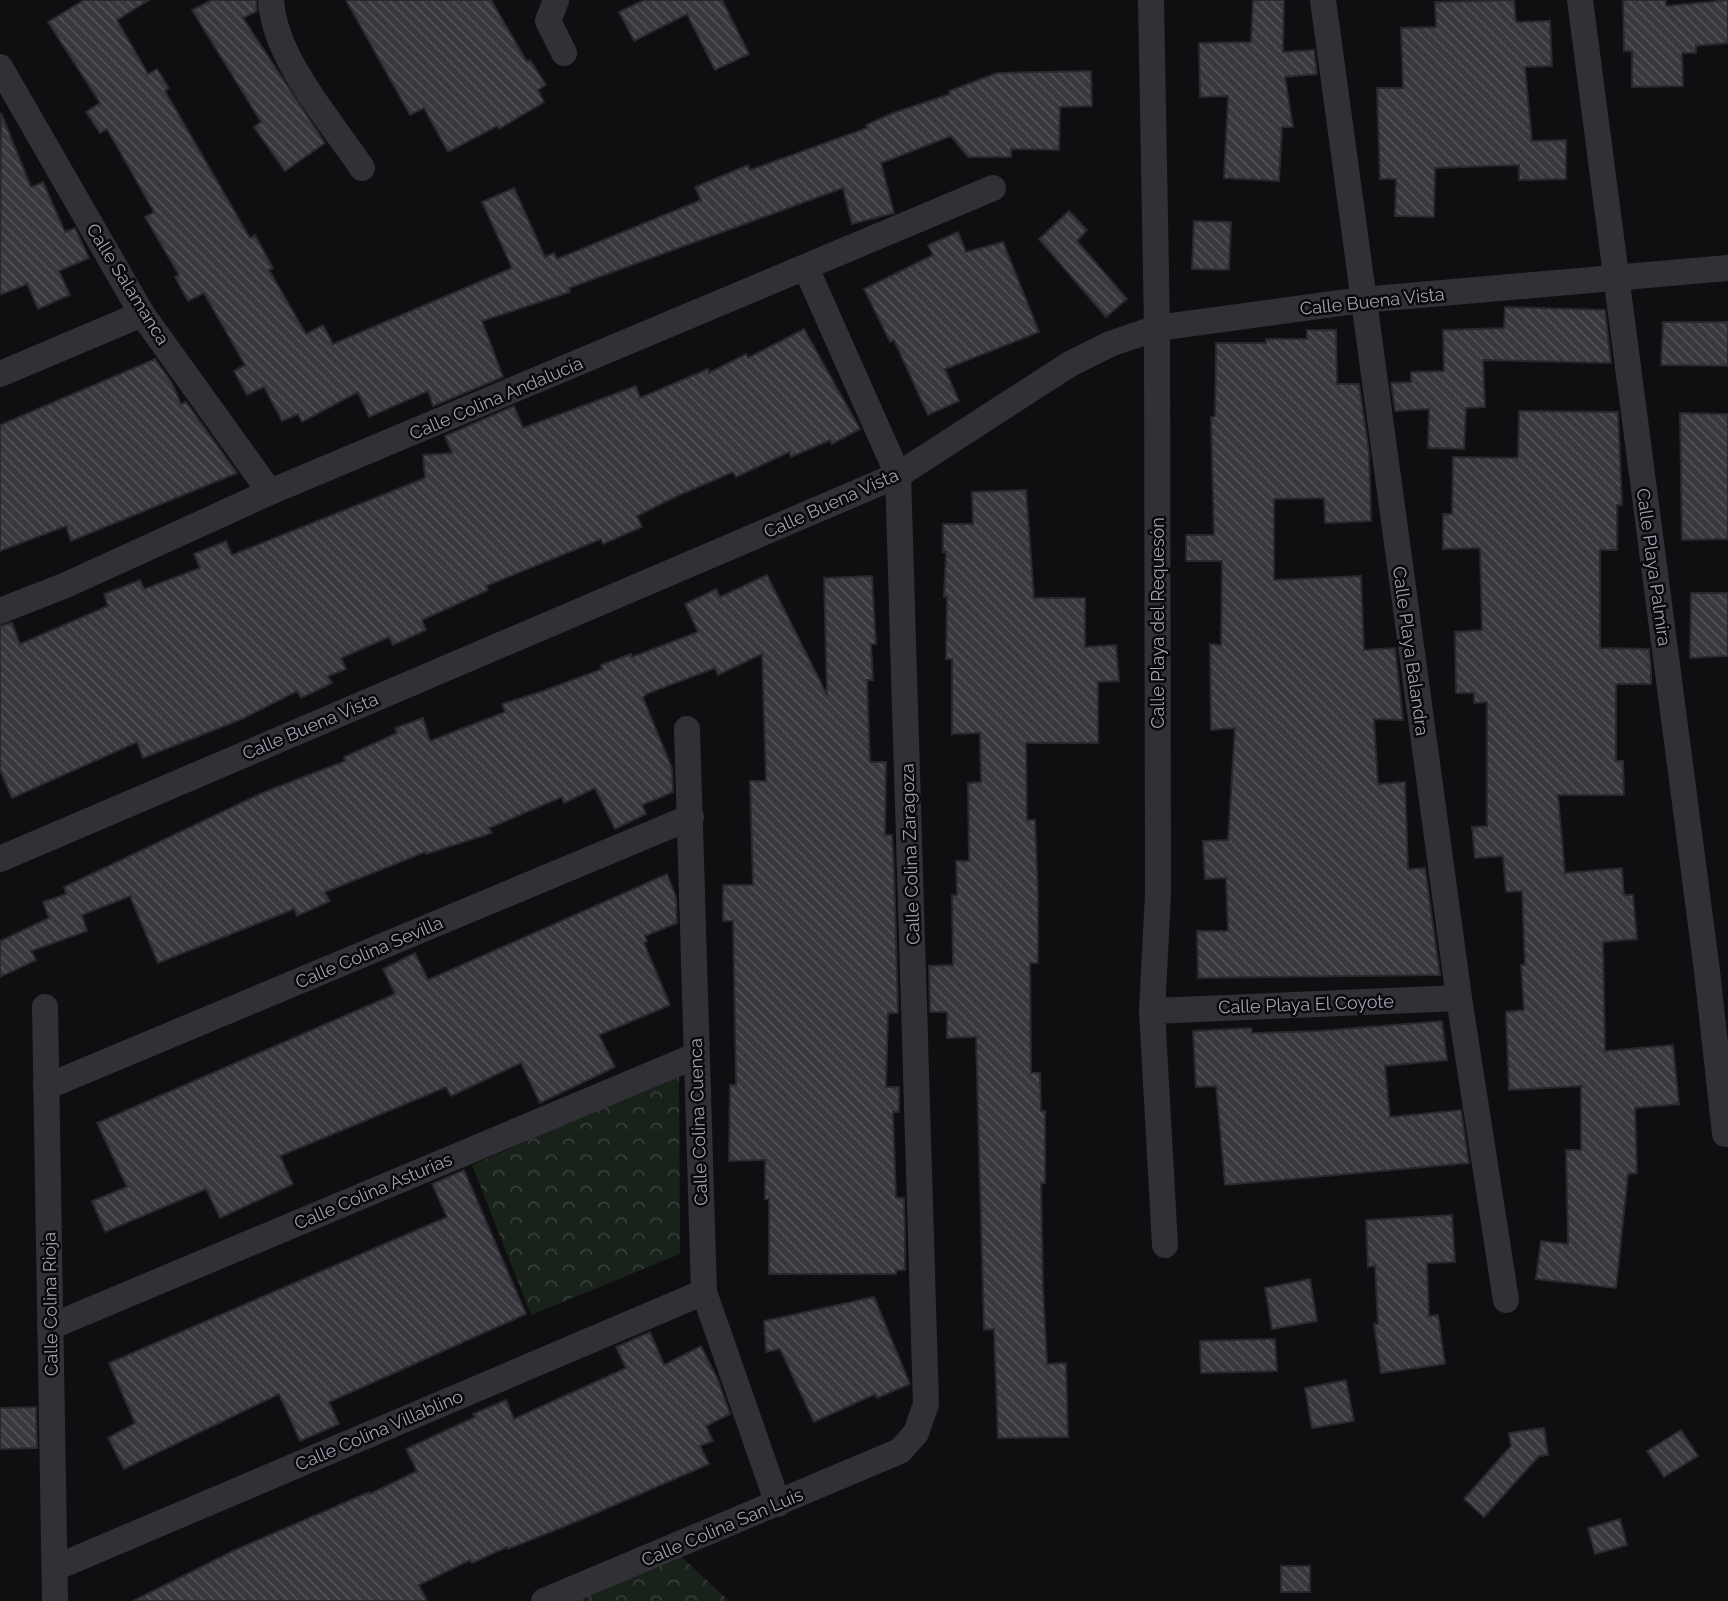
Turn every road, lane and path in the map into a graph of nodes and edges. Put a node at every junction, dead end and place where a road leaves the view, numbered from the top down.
1 (271, 0) edge
2 (556, 0) edge
3 (1151, 0) edge
4 (1323, 0) edge
5 (1580, 0) edge
6 (564, 53) dead end
7 (0, 67) edge
8 (362, 168) dead end
9 (993, 188) dead end
10 (806, 268) junction
11 (1728, 268) edge
12 (1615, 279) junction
13 (1362, 300) junction
14 (142, 314) junction
15 (1157, 328) junction
16 (0, 374) edge
17 (898, 475) junction
18 (270, 492) junction
19 (0, 611) edge
20 (687, 729) dead end
21 (691, 817) junction
22 (0, 859) edge
23 (1718, 970) edge
24 (1459, 998) junction
25 (45, 1007) dead end
26 (1152, 1011) junction
27 (695, 1056) junction
28 (46, 1087) junction
29 (1725, 1134) dead end
30 (1165, 1245) dead end
31 (704, 1292) junction
32 (1506, 1300) dead end
33 (50, 1327) junction
34 (900, 1451) joint
35 (778, 1503) junction
36 (55, 1568) junction
37 (55, 1601) edge
38 (544, 1601) edge

1 - 8 street
2 - 6 street
3 - 15 street, Calle Playa del Requesón
4 - 13 street, Calle Playa Balandra
5 - 12 street, Calle Playa Palmira
7 - 14 street, Calle Salamanca
9 - 10 street, Calle Colina Andalucía
10 - 17 street, Calle Colina Zaragoza
10 - 18 street, Calle Colina Andalucía
11 - 12 street, Calle Buena Vista
12 - 13 street, Calle Buena Vista
12 - 23 street, Calle Playa Palmira
13 - 15 street, Calle Buena Vista
13 - 24 street, Calle Playa Balandra
14 - 16 street
14 - 18 street, Calle Salamanca
15 - 17 street, Calle Buena Vista
15 - 26 street, Calle Playa del Requesón
17 - 22 street, Calle Buena Vista
17 - 34 street, Calle Colina Zaragoza
18 - 19 street, Calle Colina Andalucía
20 - 21 street, Calle Colina Cuenca
21 - 27 street, Calle Colina Cuenca
21 - 28 street, Calle Colina Sevilla
23 - 29 street, Calle Playa Palmira
24 - 26 street, Calle Playa El Coyote
24 - 32 street, Calle Playa Balandra
25 - 28 street, Calle Colina Rioja
26 - 30 street, Calle Playa del Requesón
27 - 31 street, Calle Colina Cuenca
27 - 33 street, Calle Colina Asturias
28 - 33 street, Calle Colina Rioja
31 - 35 street, Calle Colina Cuenca
31 - 36 street, Calle Colina Villablino
33 - 36 street, Calle Colina Rioja
34 - 35 street, Calle Colina San Luis
35 - 38 street, Calle Colina San Luis
36 - 37 street, Calle Colina Rioja

